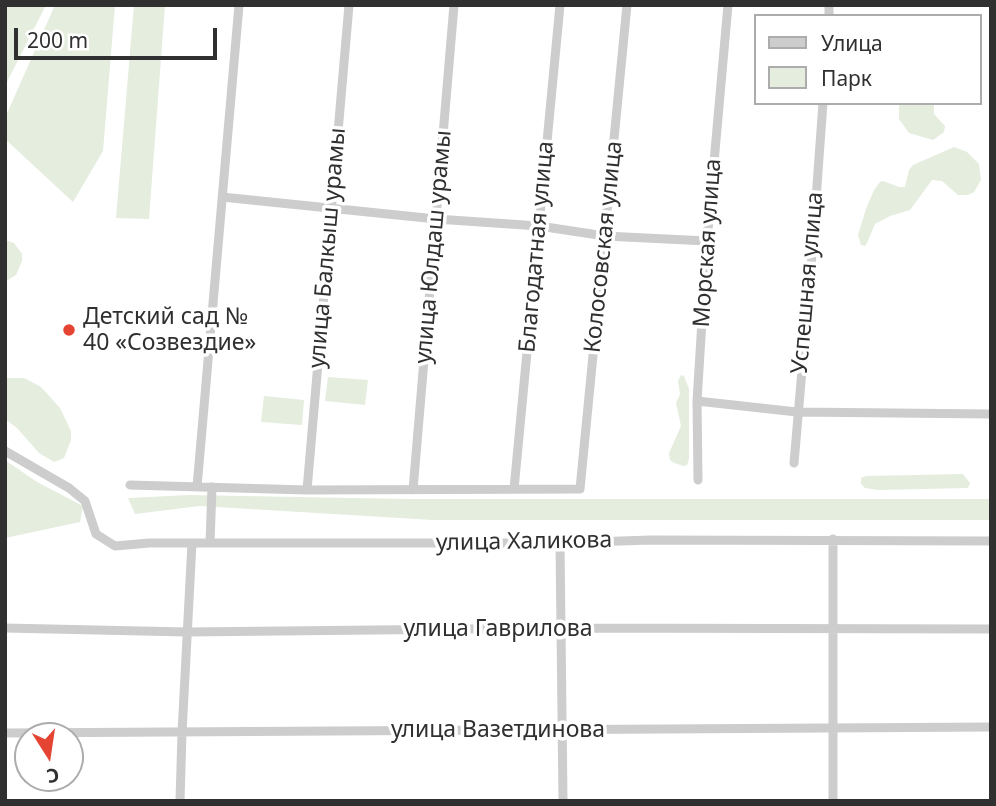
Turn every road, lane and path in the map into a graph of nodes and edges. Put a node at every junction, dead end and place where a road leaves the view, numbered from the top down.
1 (239, 5) edge
2 (349, 5) edge
3 (454, 5) edge
4 (560, 5) edge
5 (627, 5) edge
6 (727, 5) edge
7 (823, 105) edge
8 (222, 197) junction
9 (331, 209) junction
10 (436, 219) junction
11 (539, 226) junction
12 (605, 236) junction
13 (707, 241) junction
14 (697, 401) junction
15 (797, 412) junction
16 (991, 414) edge
17 (5, 451) edge
18 (794, 463) dead end
19 (698, 480) dead end
20 (130, 485) dead end
21 (197, 487) junction
22 (212, 487) junction
23 (414, 489) junction
24 (514, 489) junction
25 (307, 490) junction
26 (833, 539) junction
27 (991, 541) edge
28 (192, 542) junction
29 (209, 543) junction
30 (560, 543) junction
31 (5, 628) edge
32 (561, 628) junction
33 (991, 628) edge
34 (833, 629) junction
35 (187, 632) junction
36 (831, 727) junction
37 (991, 727) edge
38 (562, 730) junction
39 (5, 733) edge
40 (182, 733) junction
41 (180, 801) edge
42 (563, 801) edge
43 (833, 801) edge

1 - 8 street
2 - 9 street, улица Балкыш урамы
3 - 10 street, улица Юлдаш урамы
4 - 11 street, Благодатная улица
5 - 12 street, Колосовская улица
6 - 13 street, Морская улица
7 - 15 street, Успешная улица
8 - 9 street
8 - 21 street
9 - 10 street
9 - 25 street, улица Балкыш урамы
10 - 11 street
10 - 23 street, улица Юлдаш урамы
11 - 12 street
11 - 24 street, Благодатная улица
12 - 13 street
12 - 24 street, Колосовская улица
13 - 14 street, Морская улица
14 - 15 street
14 - 19 street, Морская улица
15 - 16 street
15 - 18 street, Успешная улица
17 - 28 street, улица Халикова
20 - 21 street
21 - 22 street
22 - 25 street
22 - 29 street
23 - 24 street
23 - 25 street
26 - 27 street, улица Халикова
26 - 30 street, улица Халикова
26 - 34 street
28 - 29 street, улица Халикова
28 - 35 street
29 - 30 street, улица Халикова
30 - 32 street
31 - 35 street, улица Гаврилова
32 - 34 street, улица Гаврилова
32 - 35 street, улица Гаврилова
32 - 38 street
33 - 34 street, улица Гаврилова
34 - 36 street
35 - 40 street
36 - 37 street, улица Вазетдинова
36 - 38 street, улица Вазетдинова
36 - 43 street
38 - 40 street, улица Вазетдинова
38 - 42 street
39 - 40 street, улица Вазетдинова
40 - 41 street

